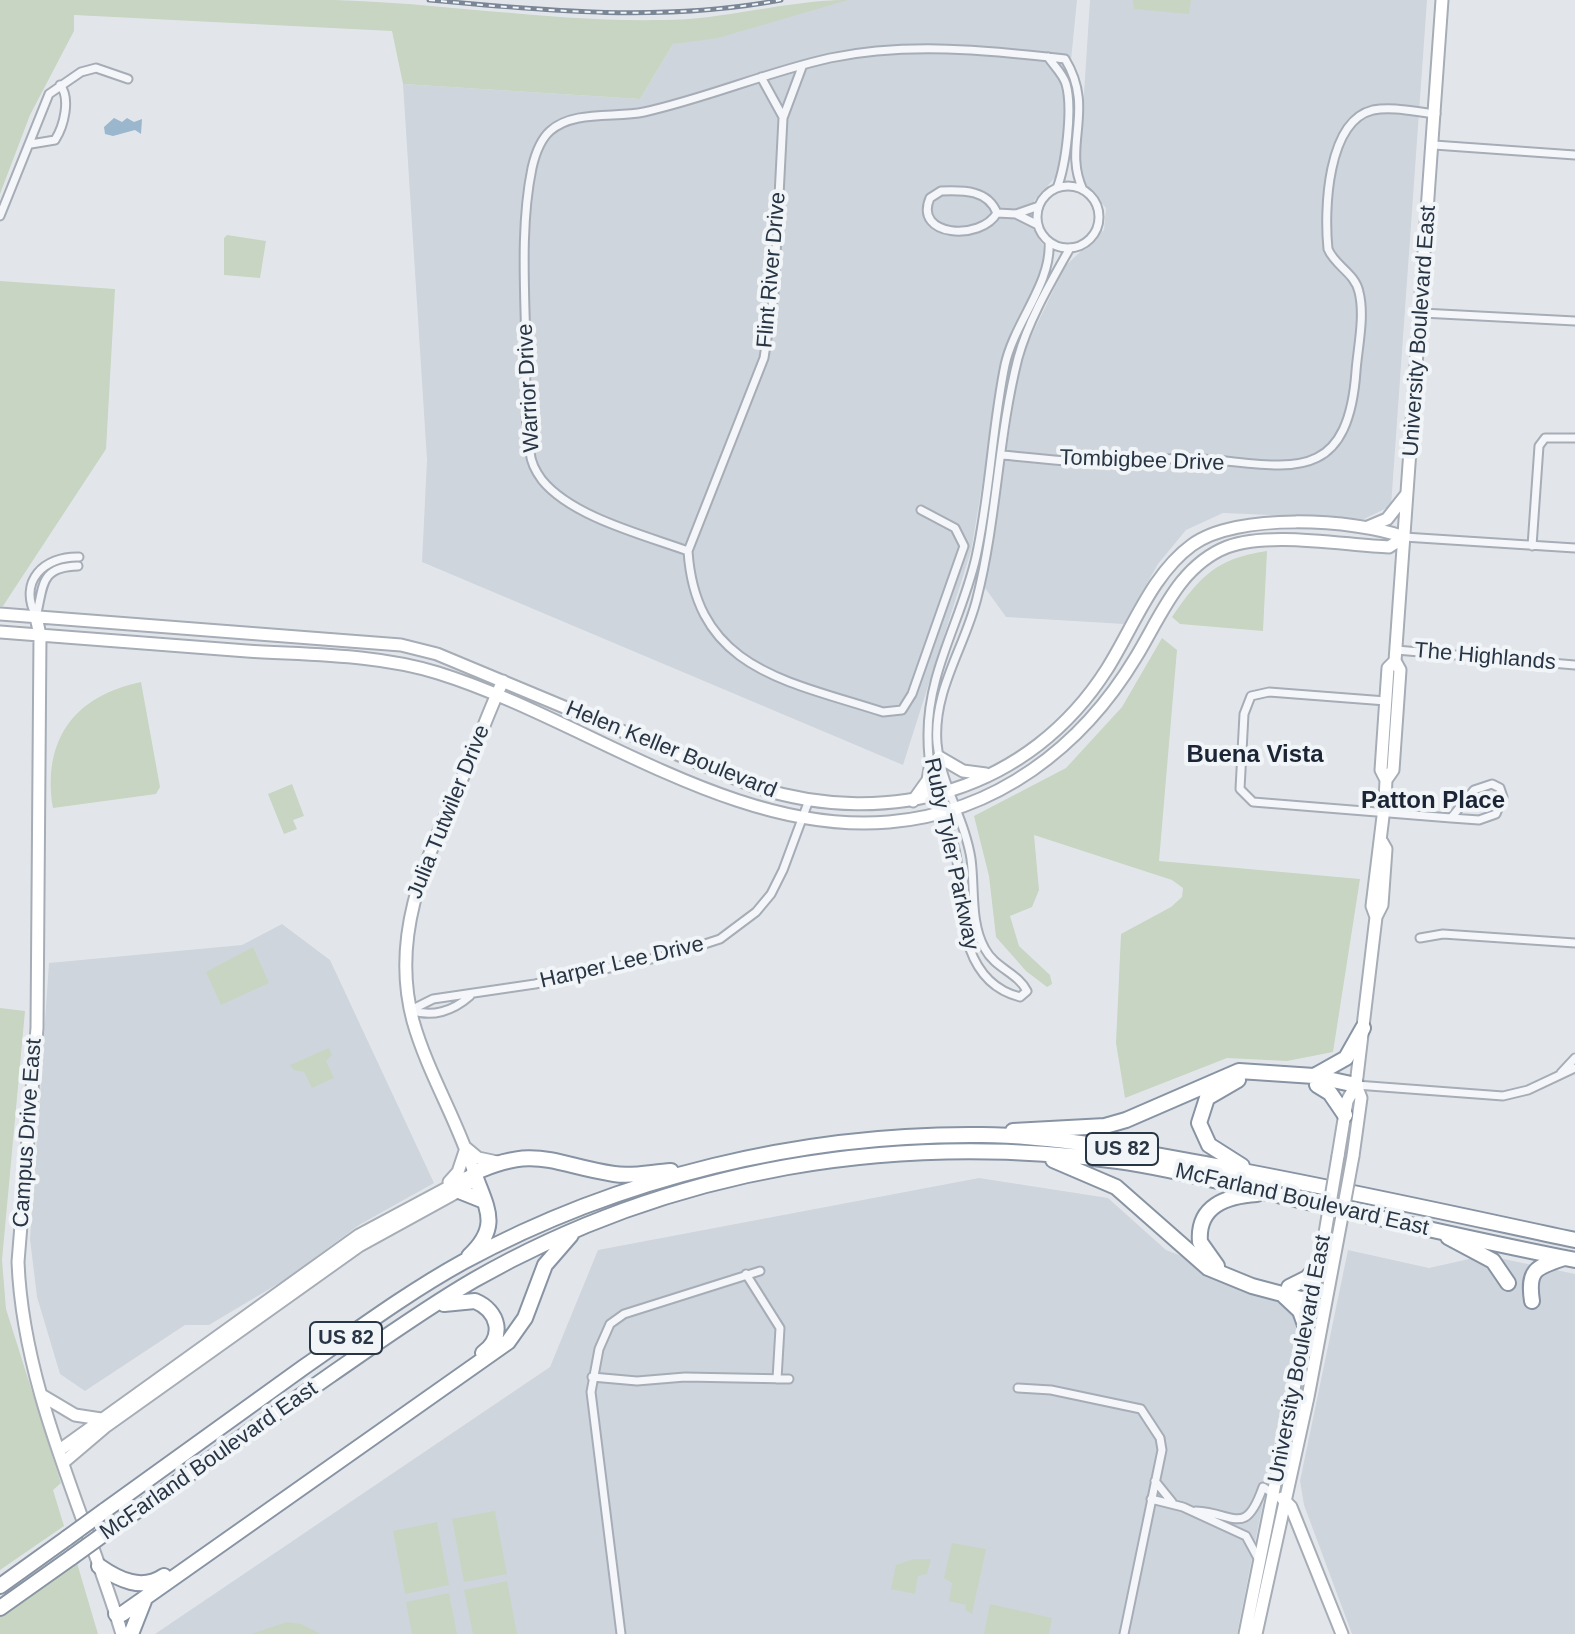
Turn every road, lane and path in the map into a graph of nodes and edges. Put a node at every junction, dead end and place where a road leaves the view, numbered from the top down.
1 (1442, 0) edge
2 (1048, 57) junction
3 (802, 67) junction
4 (761, 77) junction
5 (128, 79) dead end
6 (60, 85) junction
7 (1436, 114) junction
8 (783, 118) junction
9 (31, 144) junction
10 (1434, 145) junction
11 (1575, 155) edge
12 (1057, 188) junction
13 (1083, 190) junction
14 (1039, 206) junction
15 (997, 213) junction
16 (1016, 214) junction
17 (0, 216) edge
18 (1038, 225) junction
19 (1049, 242) junction
20 (1070, 248) junction
21 (1422, 313) junction
22 (1575, 321) edge
23 (1575, 438) edge
24 (990, 454) junction
25 (1002, 455) junction
26 (1408, 491) junction
27 (921, 510) dead end
28 (1367, 528) junction
29 (1404, 537) junction
30 (1532, 546) junction
31 (1575, 548) edge
32 (688, 551) junction
33 (79, 557) dead end
34 (78, 566) dead end
35 (0, 614) edge
36 (36, 617) junction
37 (0, 632) edge
38 (40, 635) junction
39 (1395, 655) junction
40 (1575, 665) edge
41 (503, 681) junction
42 (495, 696) junction
43 (1386, 701) junction
44 (935, 760) junction
45 (990, 775) junction
46 (1386, 780) junction
47 (943, 794) junction
48 (809, 800) junction
49 (913, 801) junction
50 (956, 808) junction
51 (941, 812) junction
52 (1384, 813) junction
53 (803, 818) junction
54 (1451, 818) junction
55 (971, 857) junction
56 (957, 861) junction
57 (977, 926) junction
58 (964, 928) junction
59 (1420, 938) dead end
60 (1575, 943) edge
61 (470, 996) junction
62 (411, 1010) junction
63 (1363, 1028) junction
64 (1575, 1058) edge
65 (1575, 1068) edge
66 (1559, 1075) junction
67 (1315, 1080) junction
68 (1356, 1085) junction
69 (1345, 1115) junction
70 (985, 1135) junction
71 (466, 1147) junction
72 (1029, 1152) junction
73 (497, 1162) junction
74 (699, 1169) junction
75 (474, 1173) junction
76 (1257, 1173) junction
77 (442, 1189) junction
78 (459, 1191) junction
79 (1269, 1193) junction
80 (484, 1201) junction
81 (1433, 1229) junction
82 (576, 1230) junction
83 (1575, 1240) edge
84 (1570, 1259) edge
85 (464, 1261) junction
86 (1317, 1267) junction
87 (760, 1271) dead end
88 (746, 1274) junction
89 (1508, 1283) dead end
90 (1285, 1290) junction
91 (1311, 1297) junction
92 (1532, 1301) dead end
93 (429, 1308) junction
94 (1305, 1325) junction
95 (592, 1377) junction
96 (777, 1379) junction
97 (789, 1379) dead end
98 (1018, 1388) dead end
99 (43, 1396) junction
100 (101, 1419) junction
101 (63, 1455) junction
102 (1155, 1481) junction
103 (1280, 1497) junction
104 (1151, 1499) junction
105 (1174, 1504) junction
106 (1192, 1511) junction
107 (1260, 1563) junction
108 (99, 1566) junction
109 (156, 1581) junction
110 (2, 1584) edge
111 (146, 1597) junction
112 (0, 1608) edge
113 (116, 1614) junction
114 (122, 1634) edge
115 (131, 1634) edge
116 (621, 1634) edge
117 (1124, 1634) edge
118 (1245, 1634) edge
119 (1256, 1634) edge
120 (1342, 1634) edge

1 - 7 street, University Boulevard East
2 - 3 street, Warrior Drive
2 - 12 street
2 - 13 street, Warrior Drive
3 - 4 street, Warrior Drive
3 - 8 street, Flint River Drive
4 - 8 street
4 - 32 street, Warrior Drive
5 - 6 street
6 - 9 street
6 - 9 street
7 - 10 street, University Boulevard East
7 - 25 street, Tombigbee Drive
8 - 32 street, Flint River Drive
9 - 17 street
10 - 11 street
10 - 21 street, University Boulevard East
12 - 13 street
12 - 14 street
13 - 20 street
14 - 16 street
14 - 18 street
15 - 15 street
15 - 16 street
16 - 18 street
18 - 19 street
19 - 20 street
19 - 24 street, Ruby Tyler Parkway
20 - 25 street, Ruby Tyler Parkway
21 - 22 street
21 - 26 street, University Boulevard East
23 - 30 street
24 - 25 street, Tombigbee Drive
24 - 44 street, Ruby Tyler Parkway
25 - 44 street, Ruby Tyler Parkway
26 - 28 street
26 - 29 street, University Boulevard East
27 - 32 street
28 - 29 street, Helen Keller Boulevard
28 - 45 street, Helen Keller Boulevard
29 - 30 street
29 - 39 street, University Boulevard East
29 - 50 street, Helen Keller Boulevard
30 - 31 street
33 - 36 street
34 - 36 street
35 - 36 street, Helen Keller Boulevard
36 - 38 street, Campus Drive East
36 - 41 street, Helen Keller Boulevard
37 - 38 street, Helen Keller Boulevard
38 - 42 street, Helen Keller Boulevard
38 - 99 street, Campus Drive East
39 - 40 street, The Highlands
39 - 43 street, University Boulevard East
39 - 46 street, University Boulevard East
41 - 42 street, Julia Tutwiler Drive
41 - 48 street, Helen Keller Boulevard
42 - 53 street, Helen Keller Boulevard
42 - 62 street, Julia Tutwiler Drive
43 - 46 street, University Boulevard East
43 - 52 street
44 - 45 street
44 - 47 street, Ruby Tyler Parkway
44 - 49 street
45 - 47 street, Helen Keller Boulevard
46 - 52 street, University Boulevard East
47 - 49 street, Helen Keller Boulevard
47 - 50 street, Ruby Tyler Parkway
47 - 51 street, Ruby Tyler Parkway
48 - 49 street, Helen Keller Boulevard
48 - 53 street, Harper Lee Drive
50 - 51 street, Helen Keller Boulevard
50 - 55 street, Ruby Tyler Parkway
51 - 53 street, Helen Keller Boulevard
51 - 56 street, Ruby Tyler Parkway
52 - 54 street
52 - 63 street, University Boulevard East
53 - 61 street, Harper Lee Drive
54 - 54 street
55 - 56 street
55 - 57 street, Ruby Tyler Parkway
56 - 58 street, Ruby Tyler Parkway
57 - 58 street
57 - 58 street, Ruby Tyler Parkway
59 - 60 street
61 - 62 street, Harper Lee Drive
61 - 62 street, Harper Lee Drive
62 - 71 street, Julia Tutwiler Drive
63 - 67 highway
63 - 68 street, University Boulevard East
64 - 66 street
65 - 66 street
66 - 68 street
67 - 68 highway
67 - 69 highway
67 - 70 highway
67 - 76 highway
68 - 69 street, University Boulevard East
68 - 103 street, University Boulevard East, bridge
69 - 86 street, University Boulevard East, bridge
70 - 74 highway, McFarland Boulevard East / US 82
70 - 76 highway, McFarland Boulevard East / US 82
71 - 73 street
71 - 75 street, Julia Tutwiler Drive
71 - 77 street
72 - 79 highway, McFarland Boulevard East / US 82
72 - 82 highway, McFarland Boulevard East / US 82
72 - 90 highway
73 - 74 highway
73 - 75 highway
74 - 85 highway, McFarland Boulevard East / US 82
75 - 77 street
75 - 78 street
75 - 80 highway
76 - 83 highway, McFarland Boulevard East / US 82
77 - 100 street
78 - 80 highway
78 - 101 street
79 - 81 highway, McFarland Boulevard East / US 82
79 - 90 highway
80 - 85 highway
81 - 84 highway, McFarland Boulevard East / US 82
81 - 89 highway
82 - 93 highway, McFarland Boulevard East / US 82
82 - 111 highway
84 - 92 highway
85 - 110 highway, McFarland Boulevard East / US 82, bridge
86 - 90 highway
86 - 91 street, University Boulevard East
87 - 88 street
88 - 95 street
88 - 96 street
90 - 91 highway
90 - 94 highway
91 - 94 street, University Boulevard East
93 - 109 highway
93 - 112 highway, McFarland Boulevard East / US 82, bridge
94 - 103 street, University Boulevard East
95 - 96 street
95 - 116 street
96 - 97 street
98 - 102 street
99 - 100 street
99 - 101 street, Campus Drive East
100 - 101 street
101 - 108 street, Campus Drive East
102 - 104 street
102 - 105 street
103 - 106 street
103 - 107 street, University Boulevard East
103 - 119 street, University Boulevard East
103 - 120 street
104 - 105 street
104 - 117 street
105 - 106 street
106 - 107 street
107 - 118 street, University Boulevard East
108 - 109 highway
108 - 113 street, Campus Drive East
109 - 113 highway
111 - 113 highway
111 - 115 highway
113 - 114 street, Campus Drive East

